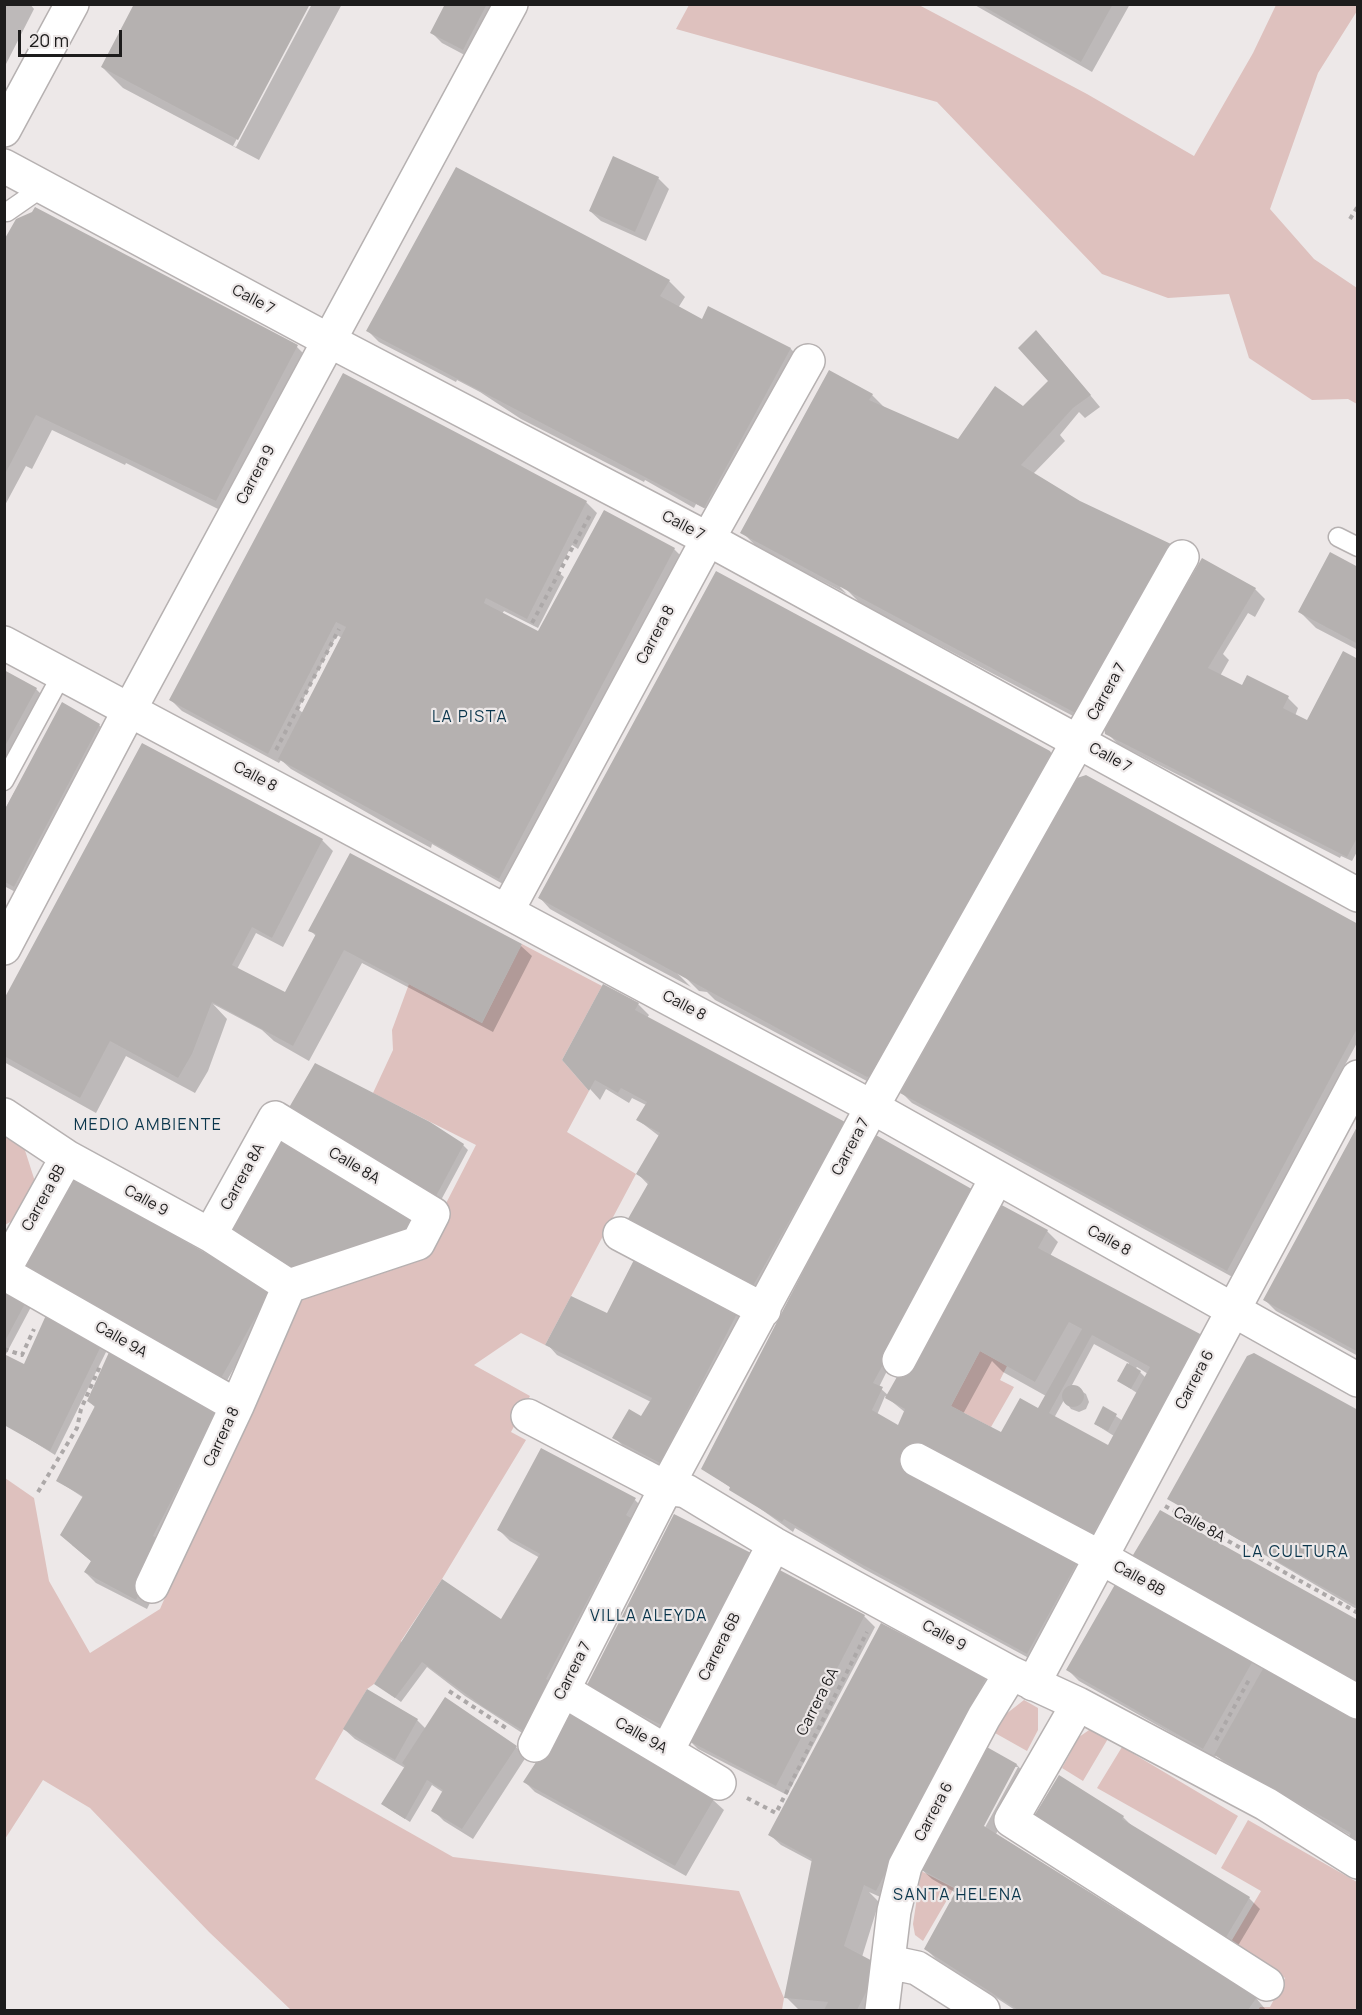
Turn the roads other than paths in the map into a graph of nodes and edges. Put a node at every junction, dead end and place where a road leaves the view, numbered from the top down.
1 (72, 4) edge
2 (511, 4) edge
3 (4, 130) edge
4 (4, 166) edge
5 (43, 187) junction
6 (6, 214) edge
7 (328, 340) junction
8 (808, 361) dead end
9 (1338, 537) dead end
10 (708, 539) junction
11 (1358, 547) edge
12 (1182, 557) dead end
13 (4, 643) edge
14 (62, 675) junction
15 (130, 709) junction
16 (1079, 741) junction
17 (4, 780) edge
18 (1358, 895) edge
19 (14, 907) edge
20 (507, 911) junction
21 (4, 948) edge
22 (1354, 1092) edge
23 (872, 1107) junction
24 (4, 1115) edge
25 (275, 1118) joint
26 (67, 1157) junction
27 (996, 1179) junction
28 (620, 1234) dead end
29 (210, 1235) junction
30 (4, 1271) edge
31 (289, 1286) junction
32 (764, 1310) junction
33 (1232, 1312) junction
34 (899, 1360) dead end
35 (1358, 1380) edge
36 (237, 1406) junction
37 (528, 1416) dead end
38 (917, 1460) dead end
39 (666, 1488) junction
40 (774, 1544) junction
41 (1100, 1557) junction
42 (152, 1586) dead end
43 (1022, 1678) junction
44 (563, 1690) junction
45 (1358, 1702) edge
46 (1078, 1704) junction
47 (535, 1745) road end
48 (667, 1750) junction
49 (719, 1783) dead end
50 (1358, 1862) edge
51 (889, 1962) junction
52 (1267, 1984) dead end
53 (882, 2010) edge
54 (983, 2010) edge

1 - 3 street
2 - 7 street, Carrera 9
4 - 5 street, Calle 7
5 - 6 lane
5 - 7 street, Calle 7
7 - 10 street, Calle 7
7 - 15 street, Carrera 9
8 - 10 street, Carrera 8
9 - 11 lane
10 - 16 street, Calle 7
10 - 20 street, Carrera 8
12 - 16 street, Carrera 7
13 - 14 street, Calle 8
14 - 15 street, Calle 8
14 - 17 lane
15 - 19 street, Carrera 9
15 - 20 street, Calle 8
16 - 18 street, Calle 7
16 - 23 street, Carrera 7
19 - 21 street, Carrera 9
20 - 23 street, Calle 8
22 - 33 street, Carrera 6
23 - 27 street, Calle 8
23 - 32 street, Carrera 7
24 - 26 street, Calle 9
25 - 29 street, Carrera 8A
25 - 31 street, Calle 8A
26 - 29 street, Calle 9
26 - 30 street, Carrera 8B
27 - 33 street, Calle 8
27 - 34 street
28 - 32 street
29 - 31 street, Calle 9
30 - 36 street, Calle 9A
31 - 36 street, Carrera 8
32 - 39 street, Carrera 7
33 - 35 street, Calle 8
33 - 41 street, Carrera 6
36 - 42 street, Carrera 8
37 - 39 street, Calle 9
38 - 41 street, Calle 8B
39 - 40 street, Calle 9
39 - 44 street, Carrera 7
40 - 43 street, Calle 9
40 - 48 street, Carrera 6B
41 - 43 street, Carrera 6
41 - 45 street, Calle 8B
43 - 46 street, Calle 9
43 - 51 street, Carrera 6
44 - 47 street, Carrera 7
44 - 48 street, Calle 9A
46 - 50 street, Calle 9
46 - 52 street
48 - 49 street, Calle 9A
51 - 53 street, Carrera 6
51 - 54 street

